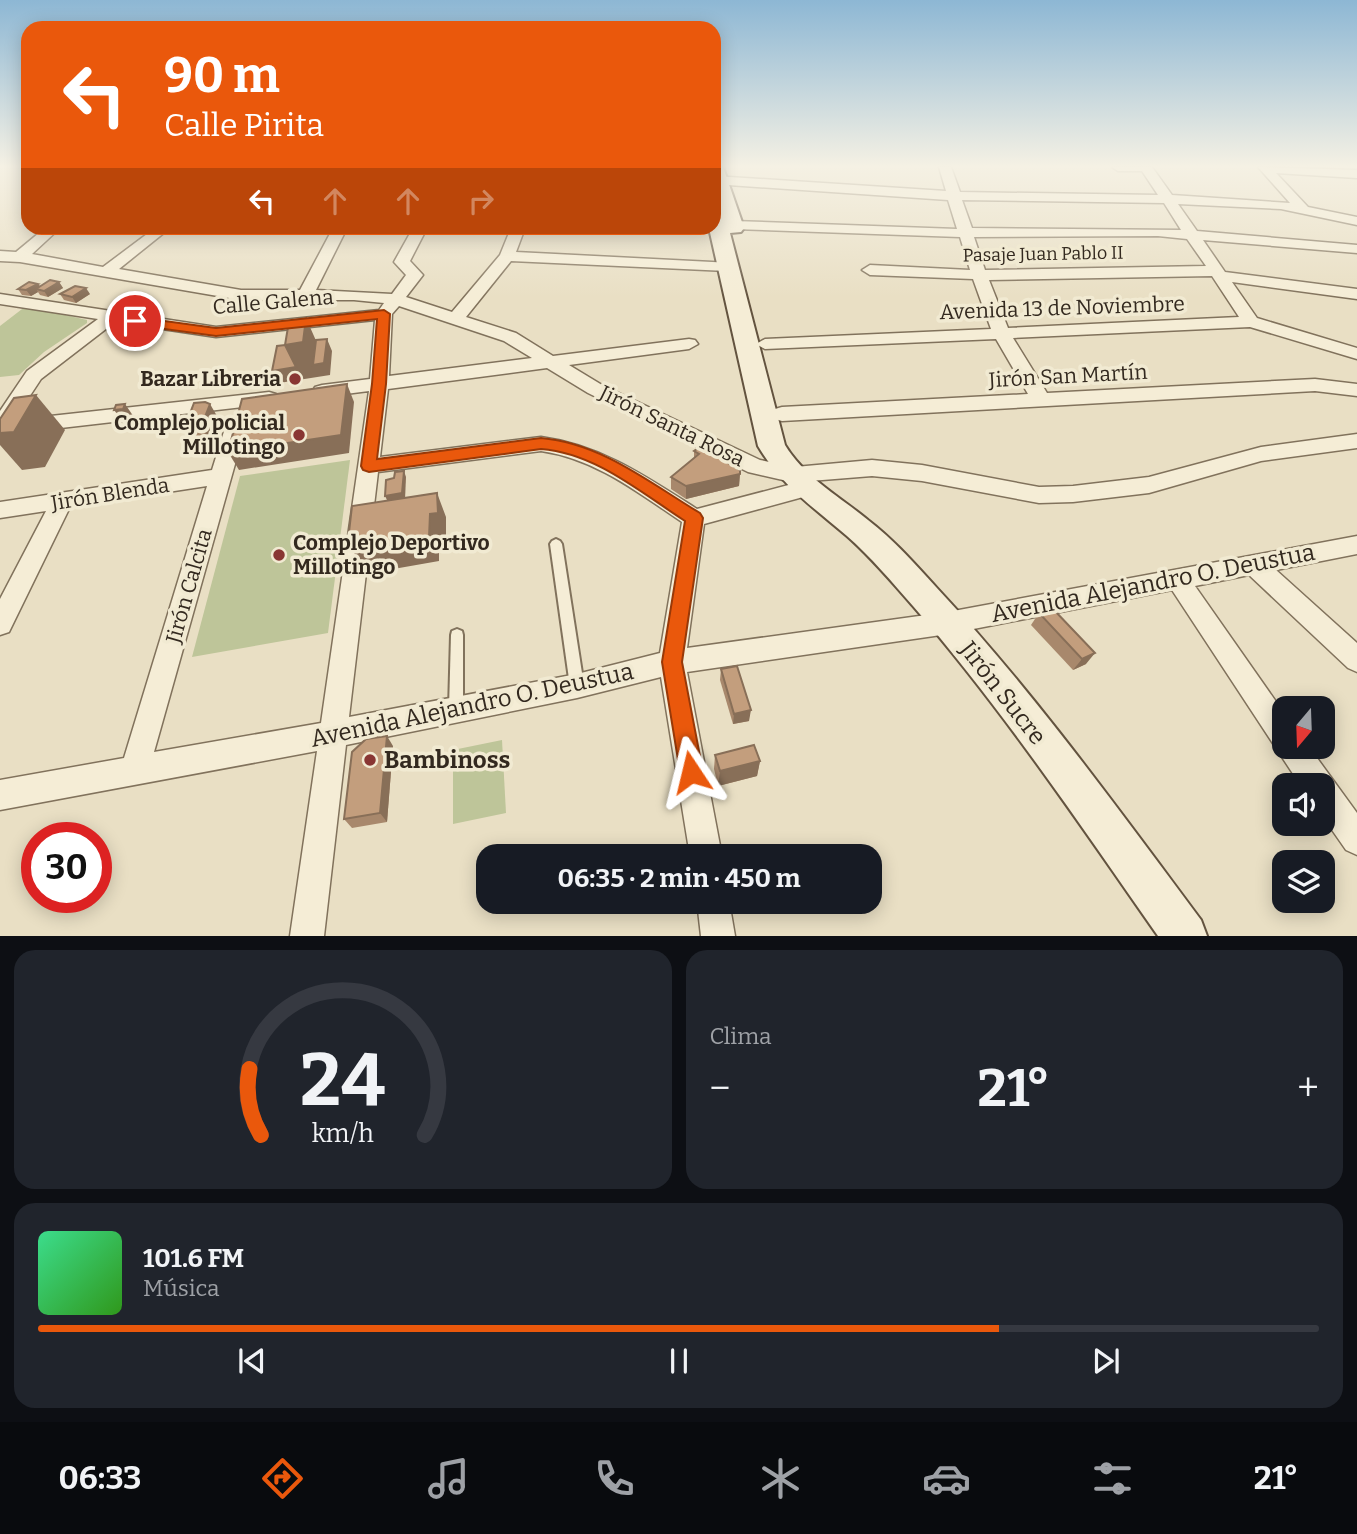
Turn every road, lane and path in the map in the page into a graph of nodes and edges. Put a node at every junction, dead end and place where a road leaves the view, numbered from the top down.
1 (959, 211) edge
2 (1177, 211) edge
3 (1308, 211) edge
4 (1310, 211) edge
5 (721, 217) edge
6 (1357, 220) edge
7 (721, 223) edge
8 (721, 229) edge
9 (967, 233) junction
10 (1191, 233) junction
11 (45, 235) edge
12 (154, 235) edge
13 (336, 235) edge
14 (417, 235) edge
15 (516, 235) edge
16 (1351, 249) edge
17 (0, 256) edge
18 (508, 256) junction
19 (20, 257) junction
20 (1357, 261) edge
21 (727, 266) junction
22 (870, 270) dead end
23 (106, 272) junction
24 (1218, 273) junction
25 (978, 275) junction
26 (306, 294) junction
27 (1357, 294) edge
28 (0, 299) edge
29 (389, 307) junction
30 (111, 317) junction
31 (456, 318) junction
32 (1251, 323) junction
33 (1001, 333) junction
34 (689, 344) dead end
35 (765, 344) junction
36 (1357, 354) edge
37 (548, 360) junction
38 (379, 384) junction
39 (1357, 390) edge
40 (1042, 401) junction
41 (242, 402) junction
42 (782, 414) junction
43 (0, 427) edge
44 (1357, 441) edge
45 (369, 466) junction
46 (221, 476) junction
47 (801, 481) junction
48 (62, 501) junction
49 (0, 510) edge
50 (694, 518) junction
51 (556, 544) dead end
52 (1357, 545) edge
53 (1253, 564) junction
54 (1178, 580) junction
55 (948, 623) junction
56 (0, 624) edge
57 (457, 635) dead end
58 (1357, 660) edge
59 (672, 662) junction
60 (577, 686) junction
61 (456, 710) junction
62 (1272, 718) edge
63 (334, 734) junction
64 (135, 769) junction
65 (0, 794) edge
66 (1335, 808) edge
67 (1357, 839) edge
68 (701, 844) edge
69 (715, 914) edge
70 (307, 936) edge
71 (718, 936) edge
72 (1185, 936) edge

1 - 9 street
2 - 10 street
3 - 16 street
4 - 6 street
5 - 9 street
7 - 35 street, Jirón Sucre
8 - 21 street, Jirón Sucre
9 - 10 street
9 - 25 street
10 - 16 street
10 - 24 street
11 - 19 street
12 - 23 street
13 - 26 street
14 - 29 street
15 - 18 street
16 - 20 street
17 - 19 street, Jirón Santa Rosa
18 - 21 street
18 - 31 street
19 - 23 street, Jirón Santa Rosa
21 - 47 street, Jirón Sucre
22 - 25 street, Pasaje Juan Pablo II
23 - 26 street, Jirón Santa Rosa
24 - 25 street, Pasaje Juan Pablo II
24 - 27 street, Pasaje Juan Pablo II
24 - 32 street
25 - 33 street
26 - 29 street, Jirón Santa Rosa
28 - 30 street, Calle Galena
29 - 30 street, Calle Galena
29 - 31 street, Jirón Santa Rosa
29 - 38 street
30 - 43 street
31 - 37 street, Jirón Santa Rosa
32 - 33 street, Avenida 13 de Noviembre
32 - 36 street, Avenida 13 de Noviembre
33 - 35 street, Avenida 13 de Noviembre
33 - 40 street
34 - 37 street
35 - 42 street, Jirón Sucre
37 - 38 street
37 - 47 street, Jirón Santa Rosa
38 - 41 street
38 - 45 street
39 - 40 street, Jirón San Martín
40 - 42 street, Jirón San Martín
41 - 43 street
41 - 46 street, Jirón Calcita
42 - 47 street, Jirón Sucre
44 - 47 street, Jirón Santa Rosa
45 - 50 street
45 - 63 street
46 - 48 street, Jirón Blenda
46 - 64 street, Jirón Calcita
47 - 50 street
47 - 55 street, Jirón Sucre
48 - 49 street, Jirón Blenda
48 - 56 street
50 - 59 street
51 - 60 lane
52 - 53 street, Avenida Alejandro O. Deustua
53 - 54 street, Avenida Alejandro O. Deustua
53 - 58 street
54 - 55 street, Avenida Alejandro O. Deustua
54 - 62 street
55 - 59 street, Avenida Alejandro O. Deustua
55 - 72 street, Jirón Sucre
57 - 61 lane
59 - 60 street, Avenida Alejandro O. Deustua
59 - 68 street
60 - 61 street, Avenida Alejandro O. Deustua
61 - 63 street, Avenida Alejandro O. Deustua
63 - 64 street, Avenida Alejandro O. Deustua
63 - 70 street
64 - 65 street, Avenida Alejandro O. Deustua
66 - 67 street
69 - 71 street

